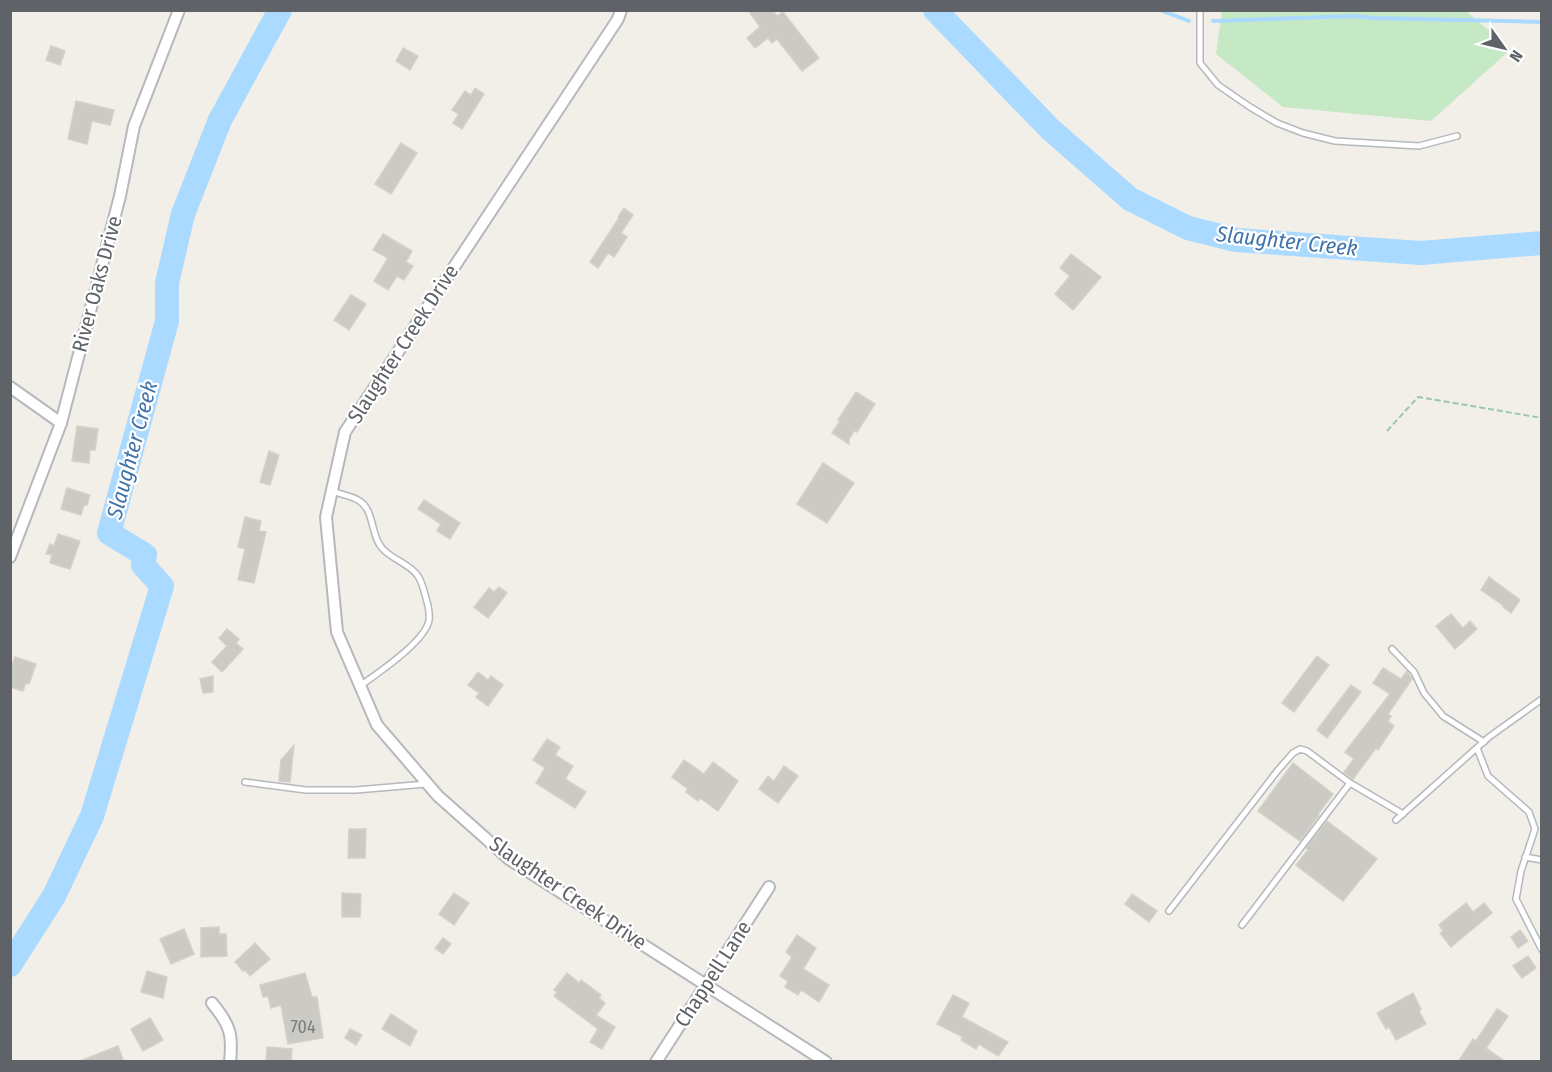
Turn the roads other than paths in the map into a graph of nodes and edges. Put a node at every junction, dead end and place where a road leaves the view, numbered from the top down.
1 (179, 10) edge
2 (621, 10) edge
3 (1200, 10) edge
4 (1457, 136) dead end
5 (10, 387) edge
6 (61, 423) junction
7 (332, 492) junction
8 (10, 557) edge
9 (1392, 649) dead end
10 (360, 687) junction
11 (1542, 699) edge
12 (1484, 742) junction
13 (1478, 748) junction
14 (245, 782) dead end
15 (1350, 783) junction
16 (426, 784) junction
17 (1403, 814) junction
18 (1396, 820) dead end
19 (1538, 830) edge
20 (1526, 857) junction
21 (1542, 860) edge
22 (769, 887) dead end
23 (1169, 911) dead end
24 (1242, 925) dead end
25 (1542, 950) edge
26 (706, 984) junction
27 (212, 1003) dead end
28 (230, 1062) edge
29 (656, 1062) edge
30 (826, 1062) edge

1 - 6 street, River Oaks Drive
2 - 7 street, Slaughter Creek Drive
3 - 4 lane
5 - 6 street
6 - 8 street, River Oaks Drive
7 - 10 street, Slaughter Creek Drive
7 - 10 lane
9 - 12 lane
10 - 16 street, Slaughter Creek Drive
11 - 12 lane
12 - 13 lane
13 - 17 lane
13 - 19 lane
14 - 16 lane
15 - 17 lane
15 - 23 lane
15 - 24 lane
16 - 26 street, Slaughter Creek Drive
17 - 18 lane
19 - 20 lane
20 - 21 lane
20 - 25 lane
22 - 26 street, Chappell Lane
26 - 29 street, Chappell Lane
26 - 30 street, Slaughter Creek Drive
27 - 28 street

